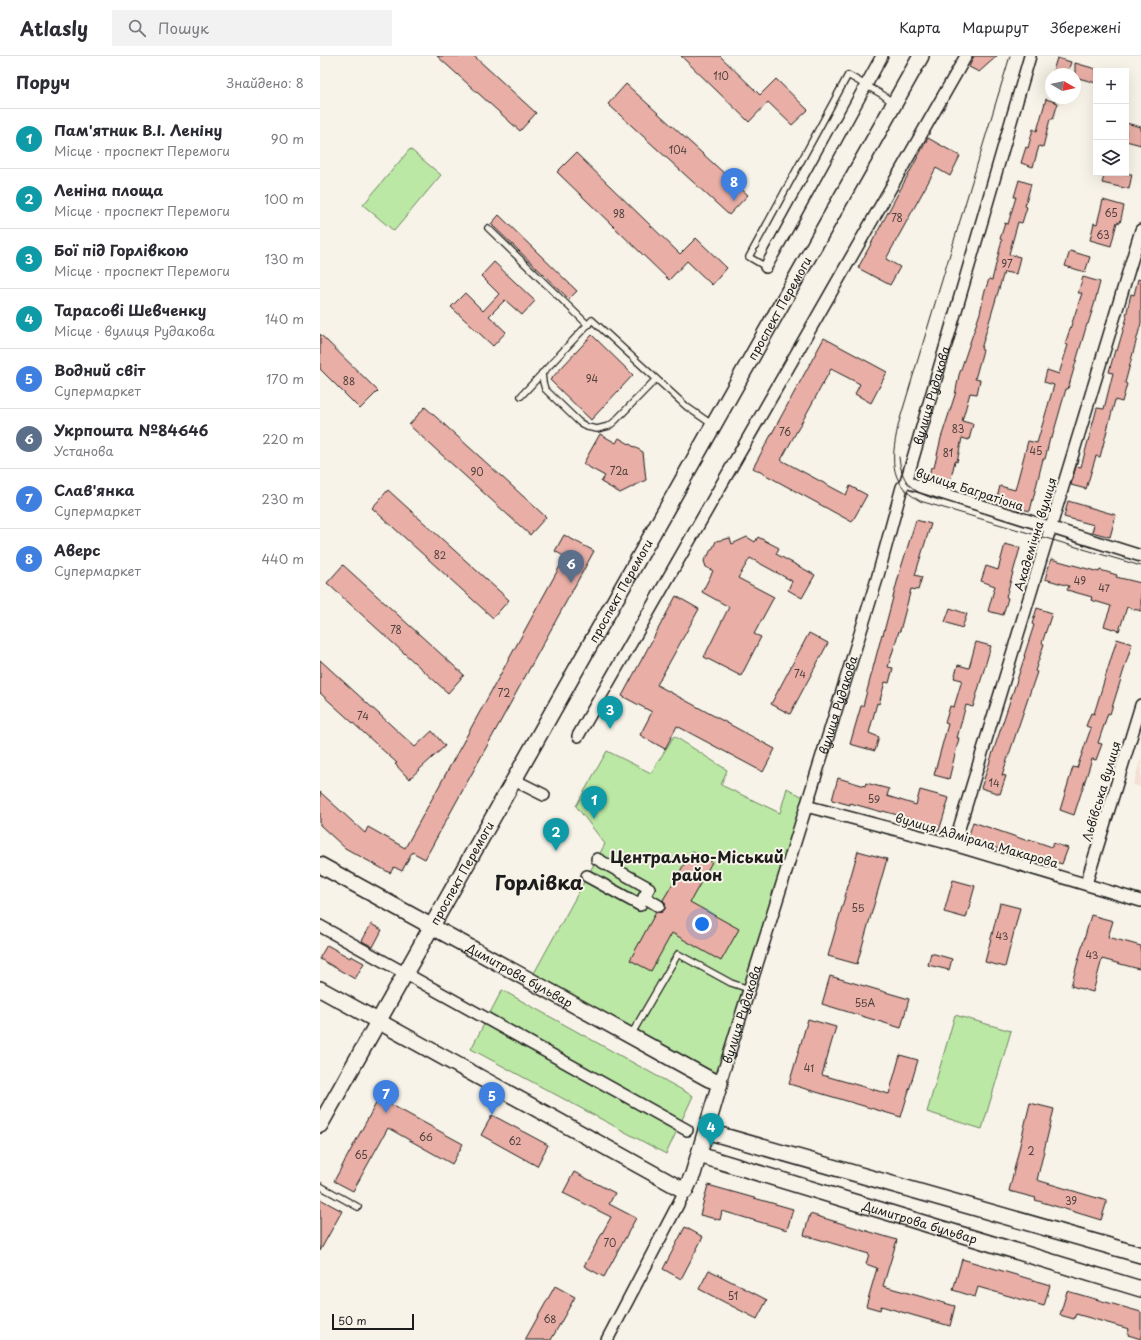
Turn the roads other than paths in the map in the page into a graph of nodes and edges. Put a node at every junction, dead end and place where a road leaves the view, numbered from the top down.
1 (882, 56) edge
2 (921, 56) edge
3 (966, 56) edge
4 (1030, 56) edge
5 (866, 86) junction
6 (894, 104) junction
7 (488, 228) dead end
8 (1141, 230) edge
9 (766, 267) joint
10 (588, 325) junction
11 (542, 374) junction
12 (656, 379) junction
13 (521, 396) dead end
14 (713, 426) junction
15 (906, 482) junction
16 (1051, 528) junction
17 (1141, 556) edge
18 (1141, 705) edge
19 (578, 736) dead end
20 (514, 780) junction
21 (544, 795) dead end
22 (806, 806) junction
23 (954, 845) junction
24 (597, 859) dead end
25 (320, 865) edge
26 (587, 876) dead end
27 (1086, 884) junction
28 (644, 897) junction
29 (1141, 901) edge
30 (659, 906) dead end
31 (320, 926) edge
32 (432, 926) junction
33 (406, 973) junction
34 (320, 989) edge
35 (749, 989) junction
36 (378, 1022) junction
37 (631, 1036) junction
38 (720, 1083) junction
39 (320, 1125) edge
40 (687, 1130) dead end
41 (706, 1131) junction
42 (699, 1155) junction
43 (320, 1186) edge
44 (685, 1191) junction
45 (358, 1206) dead end
46 (1141, 1255) edge
47 (1141, 1290) edge
48 (607, 1340) edge

1 - 5 street
2 - 6 street, проспект Перемоги
3 - 19 street
4 - 15 street, вулиця Рудакова
5 - 6 lane
5 - 9 street
5 - 9 lane
6 - 14 street, проспект Перемоги
7 - 10 lane
8 - 16 street, Академічна вулиця
10 - 11 lane
10 - 12 lane
11 - 12 lane
11 - 13 lane
12 - 14 lane
14 - 20 street, проспект Перемоги
15 - 16 street, вулиця Багратіона
15 - 22 street, вулиця Рудакова
16 - 17 street, вулиця Багратіона
16 - 23 street, Академічна вулиця
18 - 27 street, Львівська вулиця
20 - 21 street
20 - 32 street, проспект Перемоги
22 - 23 street, вулиця Адмірала Макарова
22 - 35 street, вулиця Рудакова
23 - 27 street, вулиця Адмірала Макарова
24 - 28 street
25 - 32 street, Димитрова бульвар
26 - 28 street
27 - 29 street, вулиця Адмірала Макарова
28 - 30 street
31 - 33 street
32 - 33 street, проспект Перемоги
32 - 37 street, Димитрова бульвар
33 - 36 street, проспект Перемоги
33 - 40 street
34 - 36 street
35 - 37 lane
35 - 38 street, вулиця Рудакова
36 - 39 street, проспект Перемоги
36 - 44 street
37 - 38 street, Димитрова бульвар
38 - 41 street, вулиця Рудакова
41 - 42 street, вулиця Рудакова
41 - 46 street
42 - 44 street, вулиця Рудакова
42 - 47 street, Димитрова бульвар
43 - 45 lane
44 - 48 street, вулиця Рудакова

